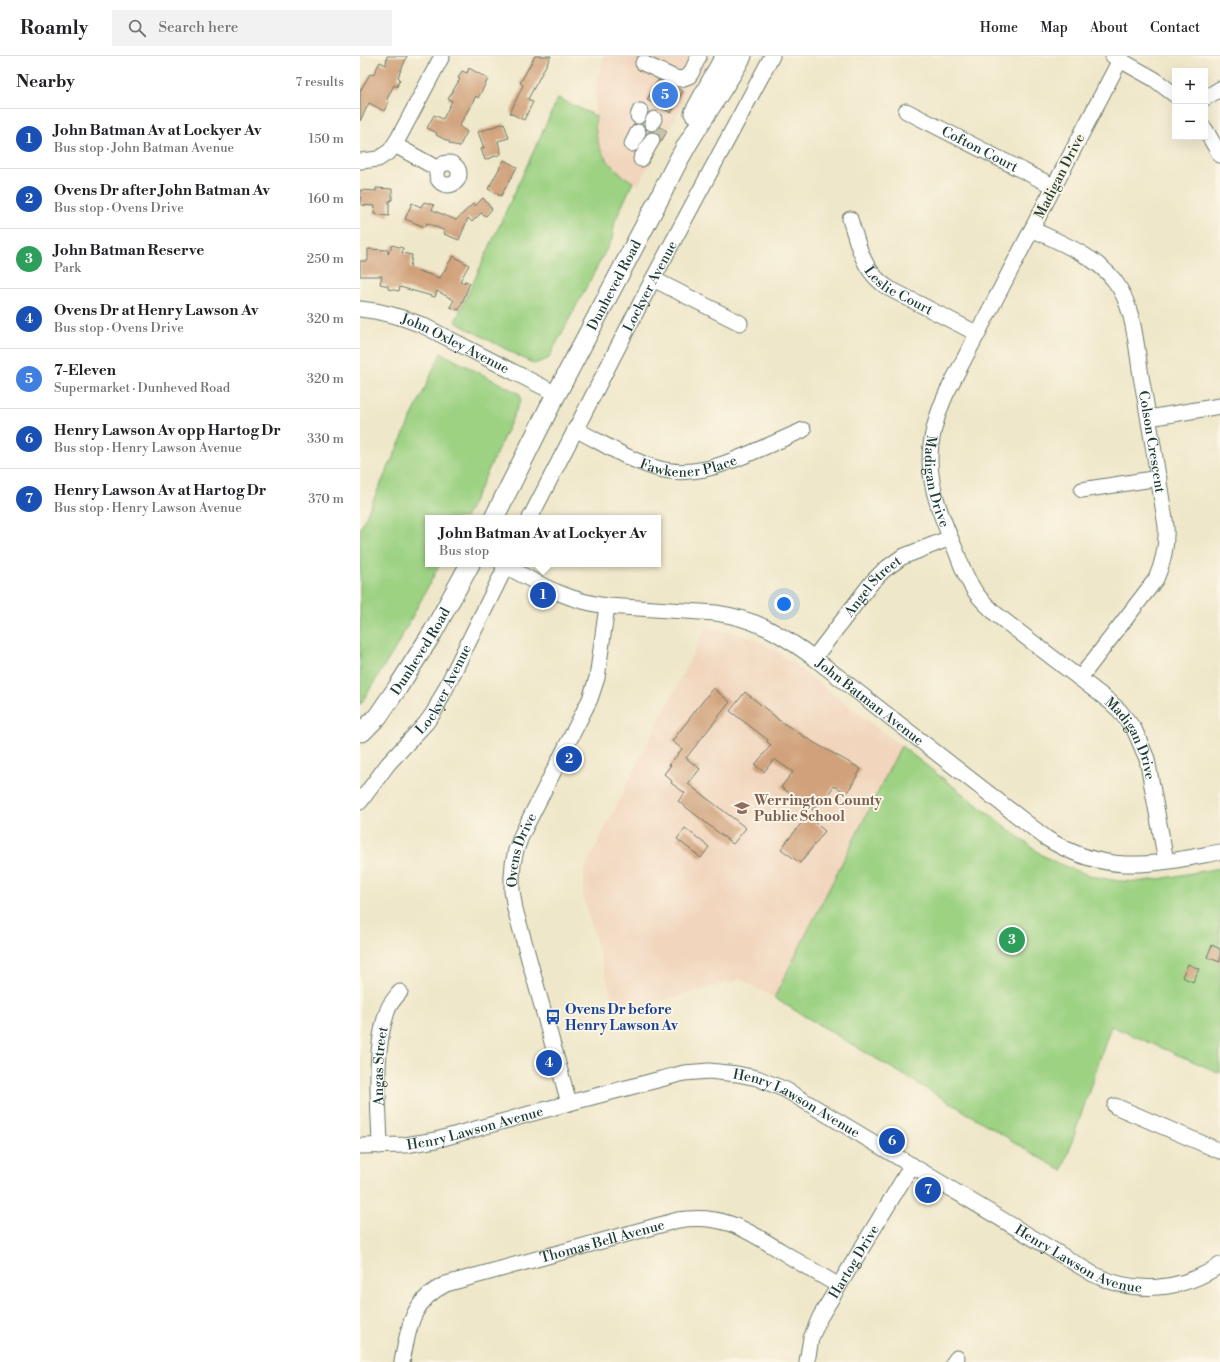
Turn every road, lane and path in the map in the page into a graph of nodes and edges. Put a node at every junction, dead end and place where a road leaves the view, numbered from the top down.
1 (442, 56) edge
2 (699, 56) edge
3 (725, 56) edge
4 (742, 56) edge
5 (772, 56) edge
6 (1116, 58) edge
7 (643, 63) dead end
8 (1220, 89) edge
9 (1172, 93) edge
10 (1208, 96) edge
11 (906, 111) dead end
12 (1208, 134) edge
13 (395, 145) junction
14 (1220, 155) edge
15 (360, 161) edge
16 (438, 169) dead end
17 (1054, 186) junction
18 (850, 219) dead end
19 (1032, 229) junction
20 (653, 279) junction
21 (360, 309) edge
22 (740, 323) dead end
23 (978, 334) junction
24 (564, 379) junction
25 (547, 389) junction
26 (1220, 406) edge
27 (548, 410) junction
28 (1149, 418) junction
29 (575, 429) junction
30 (804, 430) dead end
31 (1159, 478) junction
32 (1082, 490) dead end
33 (482, 515) edge
34 (496, 515) edge
35 (532, 515) edge
36 (950, 538) junction
37 (460, 567) edge
38 (504, 567) edge
39 (509, 567) edge
40 (607, 606) junction
41 (814, 658) junction
42 (1080, 678) junction
43 (361, 733) edge
44 (360, 802) edge
45 (1220, 852) edge
46 (1166, 861) junction
47 (400, 992) dead end
48 (569, 1103) junction
49 (1115, 1106) dead end
50 (360, 1146) edge
51 (380, 1146) junction
52 (1220, 1151) edge
53 (912, 1166) junction
54 (1220, 1265) edge
55 (838, 1286) junction
56 (402, 1362) edge
57 (807, 1362) edge

1 - 13 street
2 - 7 street
3 - 25 main road, Dunheved Road
4 - 24 main road, Dunheved Road
5 - 20 street, Lockyer Avenue
6 - 9 street
6 - 17 street, Madigan Drive
8 - 10 street
11 - 17 street, Cofton Court
12 - 14 street
13 - 15 street
13 - 16 street
17 - 19 street, Madigan Drive
18 - 23 street, Leslie Court
19 - 23 street, Madigan Drive
19 - 28 street, Colson Crescent
20 - 22 street
20 - 29 street, Lockyer Avenue
21 - 25 street, John Oxley Avenue
23 - 36 street, Madigan Drive
24 - 25 main road
24 - 27 main road, Dunheved Road
25 - 27 main road
25 - 33 main road, Dunheved Road
26 - 28 street
27 - 34 main road, Dunheved Road
28 - 31 street, Colson Crescent
29 - 30 street, Fawkener Place
29 - 35 street, Lockyer Avenue
31 - 32 street
31 - 42 street, Colson Crescent
36 - 41 street, Angel Street
36 - 42 street, Madigan Drive
37 - 43 main road, Dunheved Road
38 - 44 street, Lockyer Avenue
39 - 40 street, John Batman Avenue
40 - 41 street, John Batman Avenue
40 - 48 street, Ovens Drive
41 - 46 street, John Batman Avenue
42 - 46 street, Madigan Drive
45 - 46 street, John Batman Avenue
47 - 51 street, Angas Street
48 - 51 street, Henry Lawson Avenue
48 - 53 street, Henry Lawson Avenue
49 - 52 street
50 - 51 street, Henry Lawson Avenue
53 - 54 street, Henry Lawson Avenue
53 - 55 street, Hartog Drive
55 - 56 street, Thomas Bell Avenue
55 - 57 street, Hartog Drive

